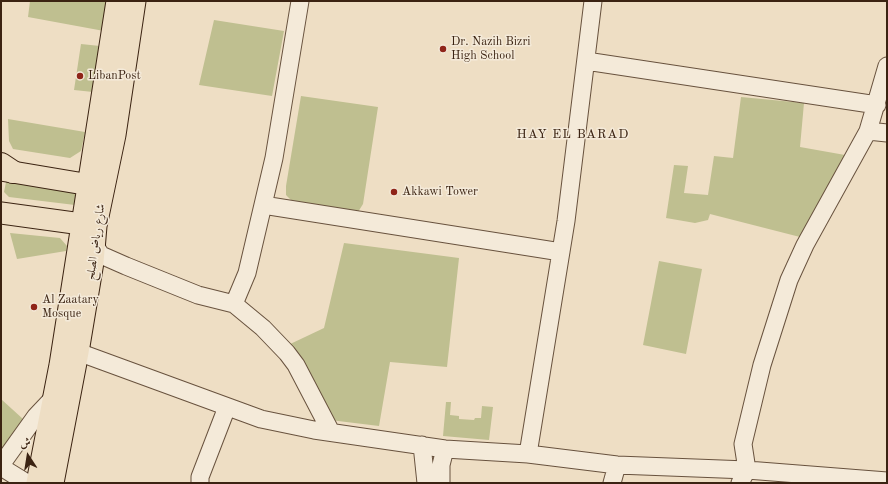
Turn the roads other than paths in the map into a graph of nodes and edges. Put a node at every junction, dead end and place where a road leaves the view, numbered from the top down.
1 (118, 1) edge
2 (135, 1) edge
3 (300, 1) edge
4 (594, 1) edge
5 (586, 61) junction
6 (887, 66) edge
7 (877, 105) junction
8 (868, 131) junction
9 (887, 133) edge
10 (5, 168) edge
11 (97, 186) junction
12 (263, 205) junction
13 (1, 213) edge
14 (91, 232) junction
15 (561, 252) junction
16 (234, 304) junction
17 (78, 352) junction
18 (54, 397) junction
19 (226, 407) junction
20 (331, 432) junction
21 (422, 444) junction
22 (445, 449) junction
23 (528, 454) junction
24 (206, 463) junction
25 (617, 465) junction
26 (1, 466) edge
27 (744, 476) edge
28 (887, 481) edge
29 (27, 483) edge
30 (37, 483) edge
31 (53, 483) edge
32 (200, 483) edge
33 (207, 483) edge
34 (426, 483) edge
35 (441, 483) edge
36 (612, 483) edge

1 - 11 main road, شارع رياض الصلح
2 - 11 main road, شارع رياض الصلح
3 - 12 street
4 - 5 street
5 - 7 street
5 - 15 street
6 - 7 street
7 - 8 street
8 - 9 street
8 - 27 street
10 - 11 main road
11 - 14 main road, شارع رياض الصلح
12 - 15 street
12 - 16 street
13 - 14 main road
14 - 16 street
14 - 17 main road, شارع رياض الصلح
14 - 18 main road, شارع رياض الصلح
15 - 23 street
16 - 20 street
17 - 19 street
17 - 31 main road, شارع رياض الصلح
18 - 26 street
18 - 30 main road, شارع رياض الصلح
19 - 20 street
19 - 24 street
20 - 21 street
21 - 22 street
21 - 34 street
22 - 23 street
22 - 35 street
23 - 25 street
24 - 32 street
24 - 33 street
25 - 27 street
25 - 36 street
26 - 29 street
27 - 28 street

